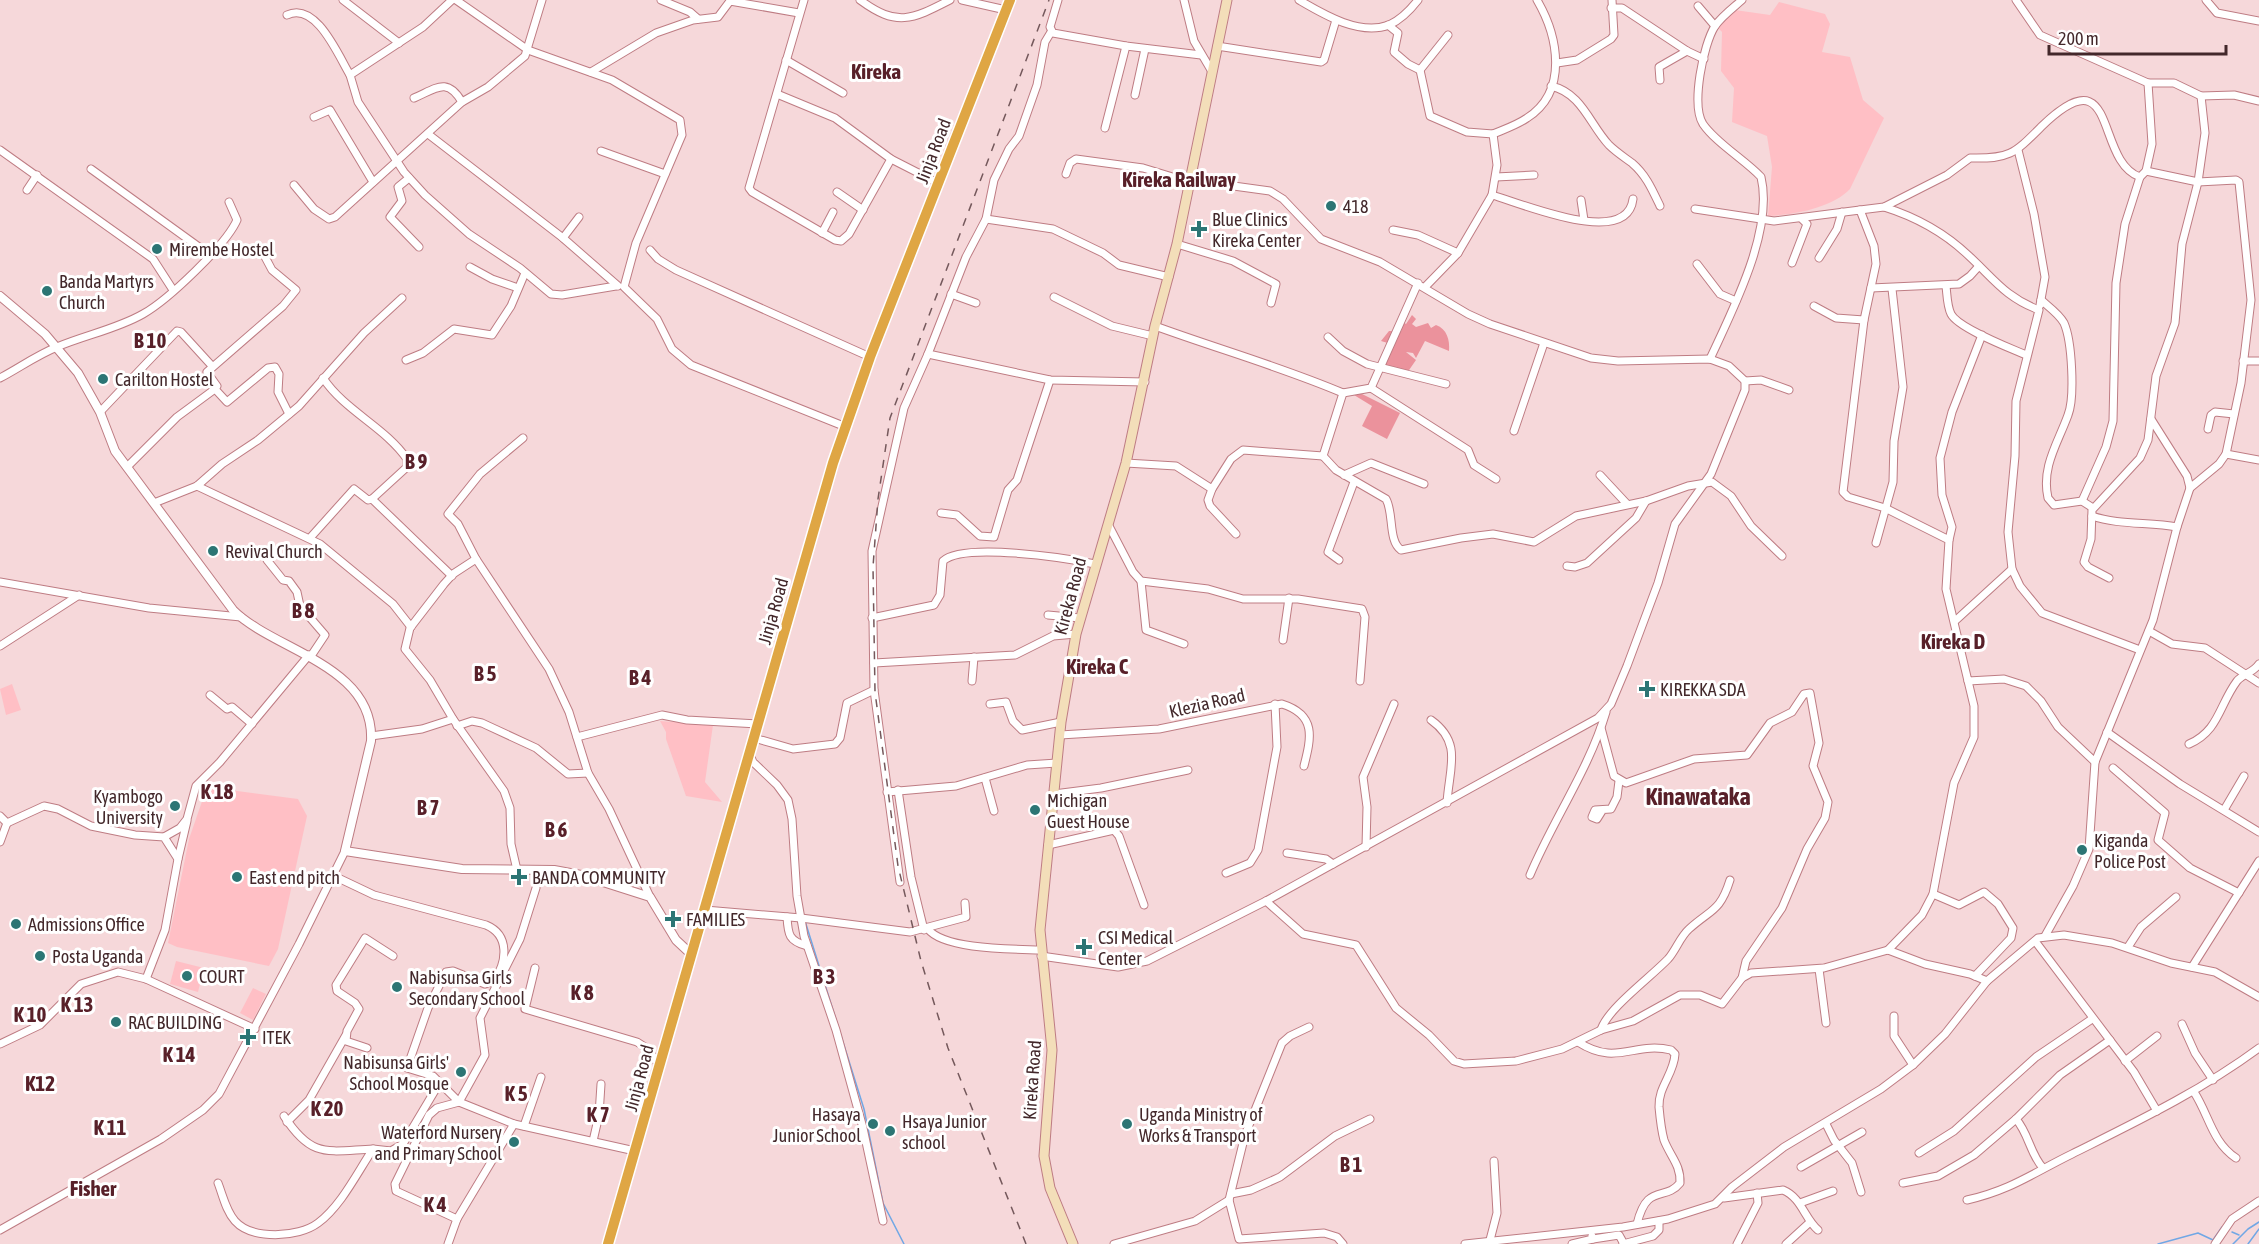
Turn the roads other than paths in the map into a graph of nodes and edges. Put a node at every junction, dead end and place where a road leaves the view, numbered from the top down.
1 (343, 0) edge
2 (454, 0) edge
3 (542, 0) edge
4 (661, 0) edge
5 (804, 0) edge
6 (860, 0) edge
7 (950, 0) edge
8 (962, 0) edge
9 (1058, 0) edge
10 (1184, 0) edge
11 (1227, 0) edge
12 (1299, 0) edge
13 (1418, 0) edge
14 (1537, 0) edge
15 (1742, 0) edge
16 (2016, 0) edge
17 (2206, 0) edge
18 (1612, 4) edge
19 (1008, 5) edge
20 (1698, 6) dead end
21 (799, 13) junction
22 (287, 15) dead end
23 (698, 19) junction
24 (1336, 20) junction
25 (2259, 21) edge
26 (1388, 25) junction
27 (1715, 27) junction
28 (1051, 32) junction
29 (1448, 35) dead end
30 (399, 43) junction
31 (1126, 46) junction
32 (1217, 46) junction
33 (1145, 49) junction
34 (528, 50) junction
35 (1687, 51) junction
36 (1201, 55) junction
37 (1704, 59) junction
38 (786, 60) junction
39 (1557, 63) junction
40 (1211, 69) junction
41 (1420, 70) junction
42 (591, 72) junction
43 (350, 75) junction
44 (1660, 80) dead end
45 (2148, 83) junction
46 (1551, 86) junction
47 (843, 93) dead end
48 (777, 94) junction
49 (1135, 95) dead end
50 (2201, 96) junction
51 (414, 98) dead end
52 (2259, 101) edge
53 (462, 102) junction
54 (314, 117) dead end
55 (1106, 129) dead end
56 (428, 134) junction
57 (1493, 134) junction
58 (0, 150) edge
59 (2018, 150) junction
60 (601, 151) dead end
61 (891, 159) junction
62 (397, 162) junction
63 (91, 169) dead end
64 (2146, 171) junction
65 (665, 174) junction
66 (1066, 174) dead end
67 (37, 175) junction
68 (1534, 175) dead end
69 (1496, 177) junction
70 (2140, 177) junction
71 (409, 178) junction
72 (1190, 181) junction
73 (373, 182) junction
74 (2198, 182) junction
75 (938, 183) junction
76 (294, 184) dead end
77 (27, 190) dead end
78 (837, 192) dead end
79 (1492, 195) junction
80 (1633, 199) dead end
81 (1581, 200) dead end
82 (229, 202) dead end
83 (1660, 206) dead end
84 (1884, 207) junction
85 (1695, 208) dead end
86 (863, 210) junction
87 (1860, 210) junction
88 (832, 212) dead end
89 (1842, 212) junction
90 (579, 217) dead end
91 (986, 219) junction
92 (1802, 219) junction
93 (1584, 220) junction
94 (1761, 220) junction
95 (1393, 230) dead end
96 (822, 233) junction
97 (563, 238) junction
98 (1177, 244) junction
99 (419, 247) dead end
100 (650, 250) dead end
101 (1458, 253) junction
102 (210, 255) junction
103 (264, 255) dead end
104 (1819, 258) dead end
105 (1792, 263) dead end
106 (1697, 264) dead end
107 (1979, 266) junction
108 (470, 267) dead end
109 (525, 273) junction
110 (1169, 277) junction
111 (1421, 285) junction
112 (620, 286) junction
113 (1946, 286) junction
114 (518, 288) junction
115 (1871, 288) junction
116 (1892, 289) junction
117 (173, 290) junction
118 (951, 294) junction
119 (0, 296) edge
120 (1054, 297) dead end
121 (402, 298) dead end
122 (2041, 300) junction
123 (1736, 301) junction
124 (976, 303) dead end
125 (1271, 303) dead end
126 (1814, 306) dead end
127 (2038, 310) junction
128 (1864, 320) junction
129 (1155, 326) junction
130 (1982, 335) junction
131 (1154, 336) junction
132 (1328, 337) dead end
133 (1544, 343) junction
134 (55, 348) junction
135 (928, 354) junction
136 (2026, 355) junction
137 (870, 357) junction
138 (1710, 359) junction
139 (406, 360) dead end
140 (2243, 361) junction
141 (2259, 361) edge
142 (212, 366) junction
143 (1380, 367) junction
144 (0, 378) edge
145 (323, 378) junction
146 (1050, 380) junction
147 (1745, 381) junction
148 (1145, 382) junction
149 (1446, 384) dead end
150 (1371, 388) junction
151 (215, 389) junction
152 (1790, 390) dead end
153 (1343, 393) junction
154 (100, 412) junction
155 (289, 414) junction
156 (2234, 414) junction
157 (2151, 419) junction
158 (846, 427) junction
159 (2208, 429) dead end
160 (1514, 431) dead end
161 (523, 438) dead end
162 (2226, 454) junction
163 (1323, 456) junction
164 (2259, 460) edge
165 (1126, 463) junction
166 (127, 467) junction
167 (1344, 475) junction
168 (1600, 475) dead end
169 (1496, 479) dead end
170 (1354, 482) junction
171 (1706, 482) junction
172 (1424, 484) dead end
173 (197, 486) junction
174 (2190, 488) junction
175 (1212, 489) junction
176 (372, 499) junction
177 (1646, 501) junction
178 (2082, 501) junction
179 (154, 503) junction
180 (1627, 504) junction
181 (1885, 508) junction
182 (2093, 508) junction
183 (941, 513) dead end
184 (2092, 516) junction
185 (1108, 524) junction
186 (2177, 527) junction
187 (1236, 534) dead end
188 (310, 538) junction
189 (1949, 540) junction
190 (1876, 543) dead end
191 (1782, 556) dead end
192 (476, 559) junction
193 (267, 560) dead end
194 (1339, 560) dead end
195 (1095, 564) junction
196 (1567, 566) dead end
197 (2012, 569) junction
198 (452, 576) junction
199 (2109, 578) dead end
200 (1141, 581) junction
201 (0, 582) edge
202 (79, 595) junction
203 (1289, 598) junction
204 (1048, 615) dead end
205 (241, 617) junction
206 (872, 618) junction
207 (1080, 618) junction
208 (1955, 621) junction
209 (411, 627) junction
210 (2149, 630) junction
211 (1076, 634) junction
212 (1283, 640) dead end
213 (1184, 644) dead end
214 (0, 646) edge
215 (2140, 650) junction
216 (310, 655) junction
217 (974, 657) junction
218 (874, 663) junction
219 (2259, 664) edge
220 (2243, 675) junction
221 (972, 681) dead end
222 (1360, 681) dead end
223 (1968, 681) junction
224 (2259, 683) edge
225 (874, 690) junction
226 (210, 695) dead end
227 (990, 704) dead end
228 (1275, 704) junction
229 (1394, 704) dead end
230 (1606, 712) junction
231 (1431, 720) dead end
232 (1061, 722) junction
233 (455, 723) junction
234 (252, 724) junction
235 (758, 724) junction
236 (1601, 728) junction
237 (2107, 732) junction
238 (1060, 735) junction
239 (371, 736) junction
240 (577, 737) junction
241 (754, 738) junction
242 (2189, 744) dead end
243 (749, 753) junction
244 (2095, 762) junction
245 (1057, 763) junction
246 (1304, 766) dead end
247 (2113, 768) dead end
248 (1188, 770) dead end
249 (588, 773) junction
250 (2244, 776) dead end
251 (985, 778) junction
252 (1619, 781) junction
253 (898, 790) junction
254 (887, 792) junction
255 (1054, 794) junction
256 (1447, 803) junction
257 (2224, 810) junction
258 (994, 811) dead end
259 (1602, 811) dead end
260 (0, 816) edge
261 (187, 819) junction
262 (7, 823) junction
263 (2259, 832) edge
264 (164, 837) junction
265 (0, 842) edge
266 (1048, 845) junction
267 (1366, 847) junction
268 (345, 851) junction
269 (1287, 853) dead end
270 (178, 859) junction
271 (2259, 861) edge
272 (1334, 864) junction
273 (517, 870) junction
274 (1226, 873) dead end
275 (1530, 875) dead end
276 (334, 876) junction
277 (1730, 880) dead end
278 (900, 882) dead end
279 (536, 888) dead end
280 (1933, 894) junction
281 (2239, 894) junction
282 (650, 897) junction
283 (2176, 897) dead end
284 (1266, 901) junction
285 (965, 903) dead end
286 (1144, 904) dead end
287 (705, 910) junction
288 (787, 917) junction
289 (801, 918) junction
290 (943, 925) junction
291 (926, 929) junction
292 (2045, 936) junction
293 (945, 939) junction
294 (2035, 941) junction
295 (807, 946) junction
296 (2128, 947) junction
297 (1888, 950) junction
298 (1041, 953) junction
299 (692, 955) junction
300 (393, 956) dead end
301 (2192, 967) junction
302 (535, 968) dead end
303 (1819, 969) junction
304 (1975, 976) junction
305 (1742, 978) junction
306 (146, 979) junction
307 (1987, 981) junction
308 (2259, 997) edge
309 (1894, 1016) dead end
310 (2092, 1019) junction
311 (1826, 1023) dead end
312 (2182, 1024) dead end
313 (1309, 1027) dead end
314 (255, 1029) junction
315 (1601, 1030) junction
316 (346, 1035) junction
317 (2157, 1036) dead end
318 (2110, 1040) junction
319 (1578, 1042) junction
320 (0, 1044) edge
321 (367, 1048) dead end
322 (2259, 1048) edge
323 (2125, 1061) junction
324 (659, 1065) junction
325 (1913, 1065) junction
326 (541, 1077) dead end
327 (2213, 1080) junction
328 (440, 1082) junction
329 (601, 1084) dead end
330 (2194, 1092) junction
331 (459, 1102) junction
332 (2157, 1111) junction
333 (1370, 1119) dead end
334 (2016, 1119) junction
335 (514, 1124) junction
336 (1826, 1124) junction
337 (524, 1126) junction
338 (1862, 1132) dead end
339 (593, 1141) junction
340 (1837, 1145) junction
341 (373, 1149) junction
342 (635, 1151) junction
343 (1919, 1153) dead end
344 (2236, 1158) dead end
345 (1494, 1161) dead end
346 (1801, 1167) dead end
347 (2043, 1168) junction
348 (1903, 1183) dead end
349 (218, 1184) dead end
350 (1833, 1191) dead end
351 (1861, 1192) dead end
352 (1757, 1193) junction
353 (1230, 1197) junction
354 (1724, 1198) junction
355 (1967, 1200) dead end
356 (2259, 1201) edge
357 (1800, 1203) junction
358 (457, 1219) junction
359 (883, 1221) dead end
360 (1659, 1221) junction
361 (1809, 1223) junction
362 (1636, 1224) junction
363 (0, 1230) edge
364 (1818, 1230) dead end
365 (1592, 1235) junction
366 (1490, 1240) junction
367 (1518, 1241) edge
368 (448, 1244) edge
369 (608, 1244) edge
370 (1073, 1244) edge
371 (1114, 1244) edge
372 (1344, 1244) edge
373 (1465, 1244) edge
374 (1572, 1244) edge
375 (1624, 1244) edge
376 (1737, 1244) edge
377 (1786, 1244) edge
378 (2215, 1244) edge

1 - 30 street
2 - 30 street
2 - 34 street
3 - 34 street
4 - 23 street
5 - 21 street
6 - 7 street
8 - 19 street
9 - 28 street
10 - 36 street
11 - 32 main road, Kireka Road
12 - 24 street
13 - 26 street
14 - 39 street
15 - 27 street
16 - 45 street
17 - 25 street
18 - 35 street
18 - 39 street
19 - 75 highway, Jinja Road
20 - 27 street
21 - 23 street
21 - 38 street
22 - 43 street
23 - 42 street
24 - 26 street
24 - 32 street
26 - 41 street
27 - 37 street
28 - 31 street
28 - 91 street
29 - 41 street
30 - 43 street
31 - 33 street
31 - 55 street
32 - 40 main road, Kireka Road
33 - 36 street
33 - 49 street
34 - 42 street
34 - 53 street
35 - 37 street
35 - 44 street
36 - 40 street
37 - 94 street
38 - 47 street
38 - 48 street
39 - 46 street
40 - 72 main road, Kireka Road
41 - 57 street
42 - 65 street
43 - 62 street
45 - 50 street
45 - 64 street
46 - 57 street
46 - 83 street
48 - 61 street
48 - 96 street
50 - 52 street
50 - 74 street
51 - 53 street
53 - 56 street
54 - 73 street
56 - 62 street
56 - 97 street
57 - 69 street
58 - 67 street
59 - 70 street
59 - 84 street
59 - 122 street
60 - 65 street
61 - 75 street
61 - 86 street
62 - 71 street
62 - 73 street
63 - 102 street
64 - 70 street
64 - 74 street
65 - 112 street
66 - 72 street
67 - 77 street
67 - 117 street
68 - 69 street
69 - 79 street
70 - 178 street
71 - 99 street
71 - 109 street
72 - 98 main road, Kireka Road
72 - 111 street
73 - 76 street
74 - 140 street
74 - 157 street
75 - 137 highway, Jinja Road
78 - 86 street
79 - 93 street
79 - 101 street
80 - 93 street
81 - 93 street
82 - 102 street
84 - 87 street
84 - 107 street
85 - 94 street
86 - 96 street
87 - 89 street
87 - 115 street
88 - 96 street
89 - 92 street
89 - 104 street
90 - 97 street
91 - 110 street
91 - 118 street
92 - 94 street
92 - 105 street
94 - 123 street
95 - 101 street
97 - 112 street
98 - 110 main road, Kireka Road
98 - 125 street
100 - 137 street
101 - 111 street
102 - 117 street
103 - 142 street
106 - 123 street
107 - 113 street
107 - 127 street
108 - 114 street
109 - 112 street
109 - 114 street
110 - 129 main road, Kireka Road
111 - 133 street
111 - 143 street
112 - 158 street
113 - 116 street
113 - 130 street
114 - 139 street
115 - 116 street
115 - 128 street
116 - 181 street
117 - 134 street
118 - 124 street
118 - 135 street
119 - 134 street
120 - 131 street
121 - 145 street
122 - 127 street
122 - 178 street
123 - 138 street
126 - 128 street
127 - 136 street
128 - 181 street
129 - 131 main road, Kireka Road
129 - 153 street
130 - 136 street
130 - 189 street
131 - 148 main road, Kireka Road
132 - 143 street
133 - 138 street
133 - 160 street
134 - 144 street
134 - 154 street
135 - 146 street
135 - 206 street
136 - 197 street
137 - 158 highway, Jinja Road
138 - 147 street
140 - 141 street
140 - 156 street
142 - 151 street
142 - 154 street
143 - 149 street
143 - 150 street
145 - 155 street
145 - 176 street
146 - 148 street
146 - 183 street
147 - 152 street
147 - 171 street
148 - 165 main road, Kireka Road
150 - 153 street
150 - 169 street
151 - 155 street
151 - 166 street
153 - 163 street
154 - 166 street
155 - 173 street
156 - 159 street
156 - 162 street
157 - 174 street
157 - 182 street
158 - 235 highway, Jinja Road
161 - 192 street
162 - 164 street
162 - 174 street
163 - 167 street
163 - 175 street
165 - 175 street
165 - 185 main road, Kireka Road
166 - 179 street
167 - 170 street
167 - 172 street
168 - 180 street
170 - 180 street
170 - 194 street
171 - 177 street
171 - 191 street
171 - 230 street
173 - 179 street
173 - 188 street
174 - 186 street
175 - 187 street
176 - 188 street
176 - 198 street
177 - 180 street
177 - 196 street
178 - 182 street
179 - 205 street
181 - 189 street
181 - 190 street
182 - 184 street
184 - 186 street
184 - 199 street
185 - 195 main road, Kireka Road
185 - 200 street
186 - 210 street
188 - 209 street
189 - 208 street
192 - 198 street
192 - 240 street
193 - 216 street
195 - 206 street
195 - 207 main road, Kireka Road
197 - 208 street
197 - 215 street
198 - 209 street
200 - 203 street
200 - 213 street
201 - 202 street
202 - 205 street
202 - 214 street
203 - 212 street
203 - 222 street
204 - 207 street
205 - 216 street
206 - 218 street
207 - 211 main road, Kireka Road
208 - 223 street
209 - 233 street
210 - 215 street
210 - 220 street
211 - 217 street
211 - 232 main road, Kireka Road
215 - 237 street
216 - 234 street
216 - 239 street
217 - 218 street
217 - 221 street
218 - 225 street
219 - 220 street
220 - 224 street
220 - 242 street
223 - 244 street
223 - 280 street
225 - 241 street
225 - 254 street
226 - 234 street
227 - 232 street
228 - 238 street, Klezia Road
228 - 246 street
228 - 274 street
229 - 267 street
230 - 236 street
230 - 256 street
231 - 256 street
232 - 238 main road, Kireka Road
233 - 239 street
233 - 249 street
233 - 273 street
234 - 261 street
235 - 240 street
235 - 241 highway, Jinja Road
236 - 252 street
236 - 275 street
237 - 244 street
237 - 257 street
238 - 245 main road, Kireka Road
239 - 268 street
240 - 249 street
241 - 243 highway, Jinja Road
243 - 287 highway, Jinja Road
243 - 289 street
244 - 292 street
245 - 251 street
245 - 255 main road, Kireka Road
247 - 281 street
248 - 255 street
249 - 282 street
250 - 257 street
251 - 253 street
251 - 258 street
252 - 259 street
252 - 305 street
253 - 254 street
253 - 291 street
254 - 278 street
255 - 266 main road, Kireka Road
256 - 267 street
257 - 263 street
260 - 262 street
261 - 264 street
261 - 270 street
262 - 264 street
262 - 265 street
264 - 270 street
266 - 286 street
266 - 298 main road, Kireka Road
267 - 272 street
268 - 273 street
268 - 276 street
269 - 272 street
270 - 306 street
271 - 281 street
272 - 284 street
273 - 282 street
276 - 314 street
276 - 328 street
277 - 315 street
279 - 331 street
280 - 297 street
280 - 304 street
281 - 301 street
282 - 299 street
283 - 296 street
284 - 298 street
284 - 319 street
285 - 290 street
287 - 288 street
287 - 299 highway, Jinja Road
288 - 289 street
288 - 295 street
289 - 291 street
289 - 295 street
290 - 291 street
290 - 293 street
291 - 293 street
292 - 294 street
292 - 296 street
293 - 298 street
294 - 307 street
294 - 310 street
295 - 359 street
296 - 301 street
297 - 303 street
297 - 304 street
298 - 370 main road, Kireka Road
299 - 324 highway, Jinja Road
300 - 316 street
301 - 308 street
302 - 324 street
303 - 305 street
303 - 311 street
304 - 307 street
305 - 315 street
306 - 314 street
306 - 320 street
307 - 325 street
309 - 325 street
310 - 318 street
310 - 343 street
312 - 327 street
313 - 353 street
314 - 363 street
315 - 319 street
316 - 321 street
316 - 341 street
317 - 323 street
318 - 323 street
318 - 334 street
319 - 362 street
322 - 327 street
323 - 332 street
324 - 342 highway, Jinja Road
325 - 336 street
326 - 337 street
327 - 330 street
328 - 331 street
328 - 341 street
329 - 339 street
330 - 332 street
330 - 344 street
331 - 335 street
331 - 358 street
332 - 347 street
333 - 353 street
334 - 347 street
334 - 348 street
335 - 337 street
335 - 358 street
336 - 340 street
336 - 354 street
337 - 339 street
338 - 340 street
339 - 342 street
340 - 346 street
340 - 351 street
341 - 349 street
342 - 369 highway, Jinja Road
345 - 366 street
347 - 355 street
350 - 357 street
352 - 354 street
352 - 357 street
352 - 376 street
353 - 371 street
353 - 372 street
354 - 360 street
356 - 378 street
357 - 361 street
358 - 368 street
360 - 362 street
360 - 375 street
361 - 364 street
361 - 377 street
362 - 365 street
365 - 367 street
365 - 374 street
365 - 375 street
366 - 367 street
366 - 373 street

